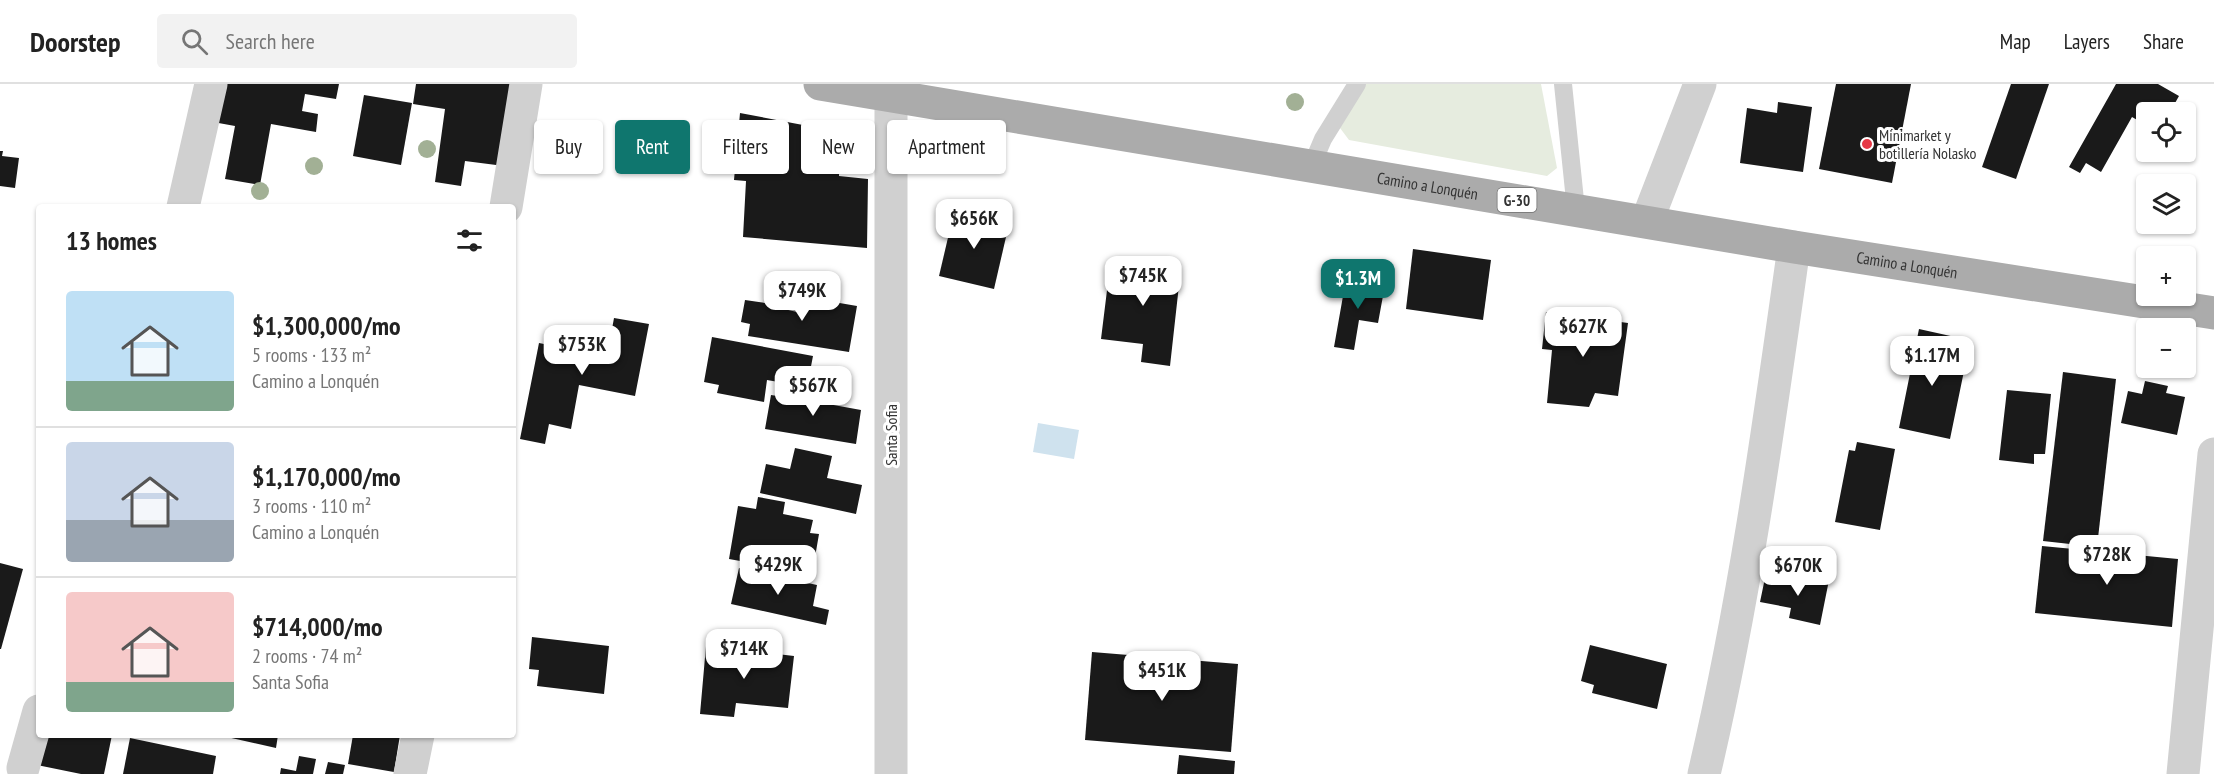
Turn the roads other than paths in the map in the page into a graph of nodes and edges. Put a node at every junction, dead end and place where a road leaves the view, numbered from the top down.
1 (211, 84) edge
2 (526, 84) edge
3 (820, 84) edge
4 (1357, 84) edge
5 (1563, 84) edge
6 (1701, 84) edge
7 (891, 95) junction
8 (1312, 165) junction
9 (184, 204) edge
10 (506, 204) edge
11 (1576, 210) junction
12 (1647, 221) junction
13 (1794, 247) junction
14 (2214, 313) edge
15 (2214, 454) edge
16 (36, 722) edge
17 (417, 738) edge
18 (23, 768) dead end
19 (410, 774) edge
20 (891, 774) edge
21 (1704, 774) edge
22 (2183, 774) edge

1 - 9 street
2 - 10 street
3 - 7 main road, Camino a Lonquén / G-30
4 - 8 lane
5 - 11 lane
6 - 12 street
7 - 8 main road, Camino a Lonquén / G-30
7 - 20 street, Santa Sofia
8 - 11 main road, Camino a Lonquén / G-30
11 - 12 main road, Camino a Lonquén / G-30
12 - 13 main road, Camino a Lonquén / G-30
13 - 14 main road, Camino a Lonquén / G-30
13 - 21 street
15 - 22 street
16 - 18 street
17 - 19 street

